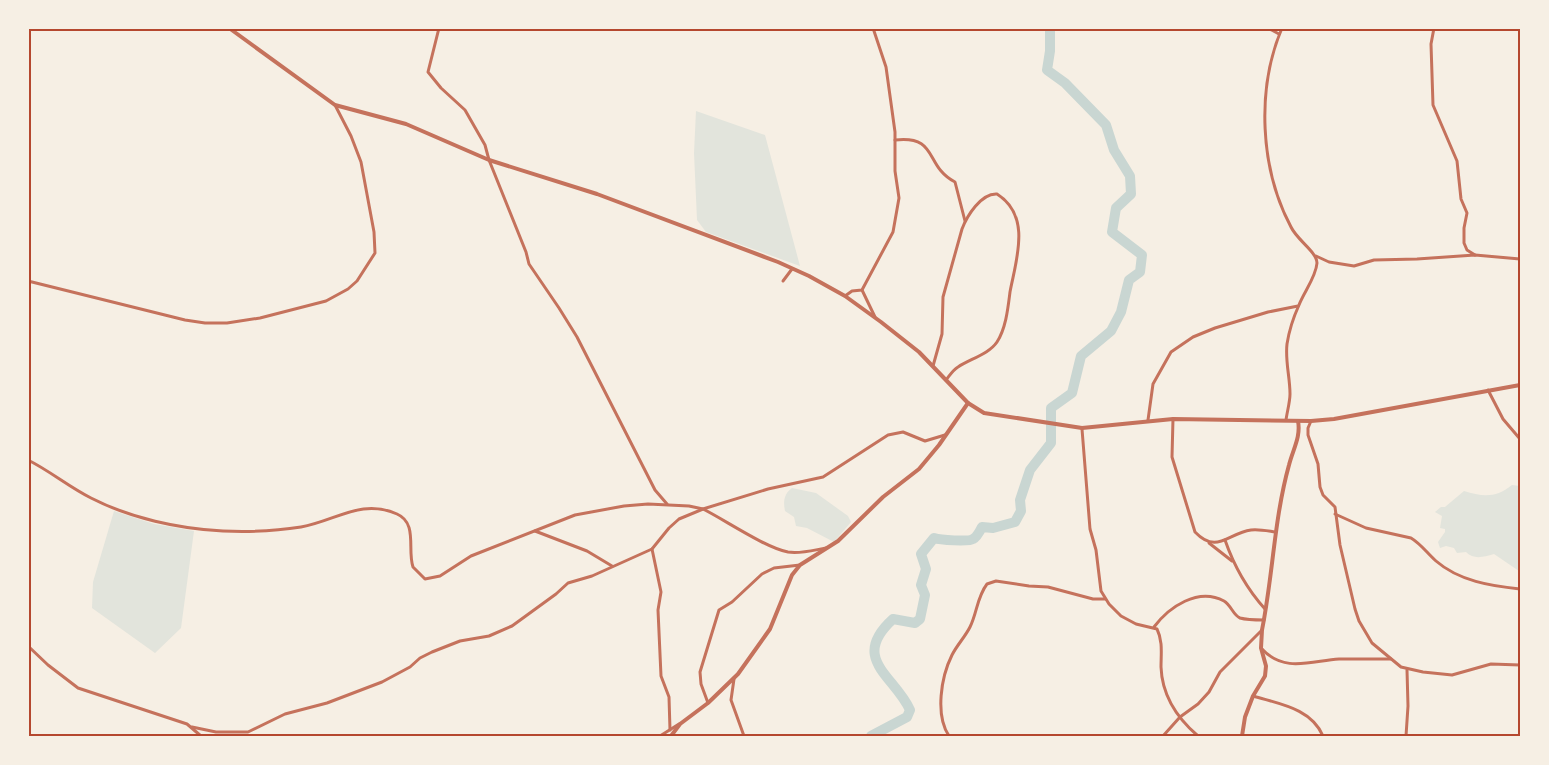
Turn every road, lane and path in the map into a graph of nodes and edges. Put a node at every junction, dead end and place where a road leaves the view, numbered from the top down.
1 (229, 28) edge
2 (439, 28) edge
3 (873, 28) edge
4 (1268, 28) edge
5 (1282, 28) edge
6 (1434, 28) edge
7 (1279, 34) junction
8 (335, 105) junction
9 (895, 140) junction
10 (489, 160) junction
11 (965, 221) junction
12 (1475, 255) junction
13 (1316, 256) junction
14 (1521, 259) edge
15 (792, 269) junction
16 (28, 281) edge
17 (783, 281) dead end
18 (862, 290) junction
19 (844, 296) junction
20 (1298, 306) junction
21 (875, 317) junction
22 (933, 366) junction
23 (945, 381) junction
24 (1521, 385) edge
25 (1488, 390) junction
26 (968, 403) junction
27 (1173, 419) junction
28 (1148, 420) junction
29 (1286, 420) junction
30 (1298, 421) junction
31 (1311, 421) junction
32 (1082, 428) junction
33 (947, 435) junction
34 (1521, 439) edge
35 (28, 460) edge
36 (667, 504) junction
37 (703, 509) junction
38 (1335, 513) junction
39 (535, 531) junction
40 (1275, 532) junction
41 (1225, 540) junction
42 (1207, 542) junction
43 (826, 548) junction
44 (652, 549) junction
45 (1234, 563) junction
46 (800, 565) junction
47 (612, 567) junction
48 (1521, 589) edge
49 (1105, 599) junction
50 (1265, 609) junction
51 (1264, 620) junction
52 (1154, 627) junction
53 (1262, 630) junction
54 (28, 646) edge
55 (1261, 648) junction
56 (1391, 659) junction
57 (1521, 666) edge
58 (1407, 670) junction
59 (734, 679) junction
60 (1253, 696) junction
61 (708, 703) junction
62 (1180, 717) junction
63 (680, 724) junction
64 (192, 727) junction
65 (670, 729) junction
66 (201, 736) edge
67 (660, 736) edge
68 (671, 736) edge
69 (744, 736) edge
70 (949, 736) edge
71 (1163, 736) edge
72 (1198, 736) edge
73 (1242, 736) edge
74 (1323, 736) edge
75 (1406, 736) edge

1 - 8 street
2 - 10 street
3 - 9 street
4 - 7 street
5 - 7 street
6 - 12 street
7 - 13 street
8 - 10 street
8 - 16 street
9 - 11 street
9 - 18 street
10 - 15 street
10 - 36 street
11 - 22 street
11 - 23 street
12 - 13 street
12 - 14 street
13 - 20 street
15 - 17 street
15 - 19 street
18 - 19 street
18 - 21 street
19 - 21 street
20 - 28 street
20 - 29 street
21 - 22 street
22 - 23 street
23 - 26 street
24 - 25 street
25 - 31 street
25 - 34 street
26 - 32 street
26 - 33 street
27 - 28 street
27 - 29 street
27 - 42 street
28 - 32 street
29 - 30 street
30 - 31 street
30 - 40 street
31 - 38 street
32 - 49 street
33 - 37 street
33 - 43 street
35 - 39 street
36 - 37 street
36 - 39 street
37 - 43 street
37 - 44 street
38 - 48 street
38 - 56 street
39 - 47 street
40 - 41 street
40 - 50 street
41 - 42 street
41 - 45 street
42 - 45 street
43 - 46 street
44 - 47 street
44 - 65 street
45 - 50 street
46 - 59 street
46 - 61 street
47 - 64 street
49 - 52 street
49 - 70 street
50 - 51 street
51 - 52 street
51 - 53 street
52 - 62 street
53 - 55 street
53 - 62 street
54 - 64 street
55 - 56 street
55 - 60 street
56 - 58 street
57 - 58 street
58 - 75 street
59 - 61 street
59 - 69 street
60 - 73 street
60 - 74 street
61 - 63 street
62 - 71 street
62 - 72 street
63 - 65 street
63 - 68 street
64 - 66 street
65 - 67 street

